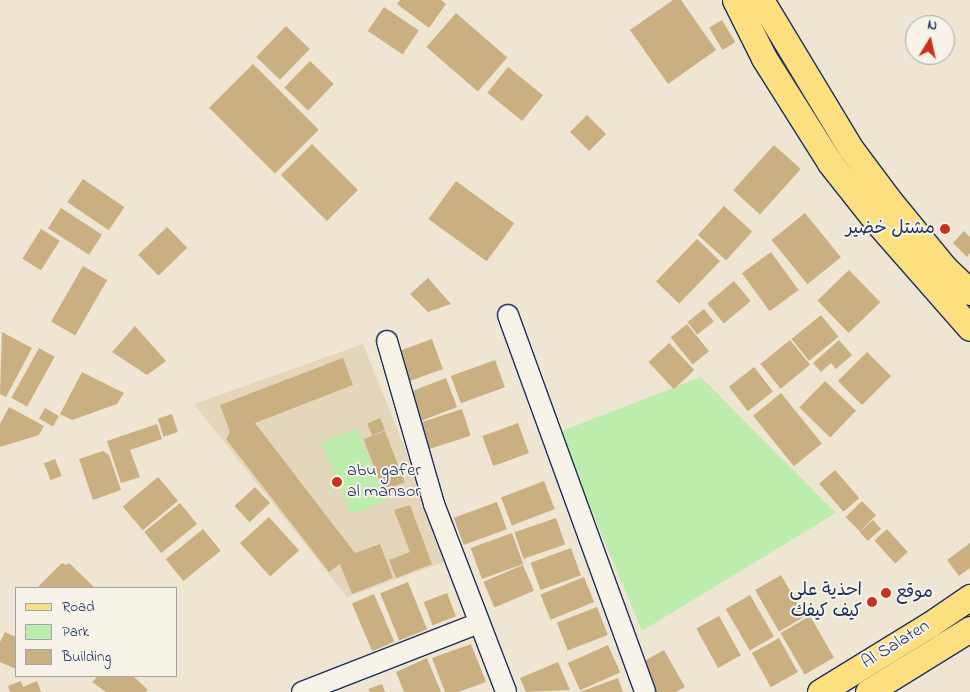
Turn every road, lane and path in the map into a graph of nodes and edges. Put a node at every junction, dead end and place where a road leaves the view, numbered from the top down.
1 (735, 0) edge
2 (761, 0) edge
3 (970, 292) edge
4 (508, 315) dead end
5 (970, 328) edge
6 (387, 341) dead end
7 (970, 597) edge
8 (479, 623) junction
9 (970, 628) edge
10 (302, 692) edge
11 (506, 692) edge
12 (645, 692) edge
13 (820, 692) edge
14 (868, 692) edge

1 - 5 main road
2 - 3 main road
4 - 12 street
6 - 8 street
7 - 13 main road, Al Salaten
8 - 10 street
8 - 11 street
9 - 14 main road, Al Salaten

